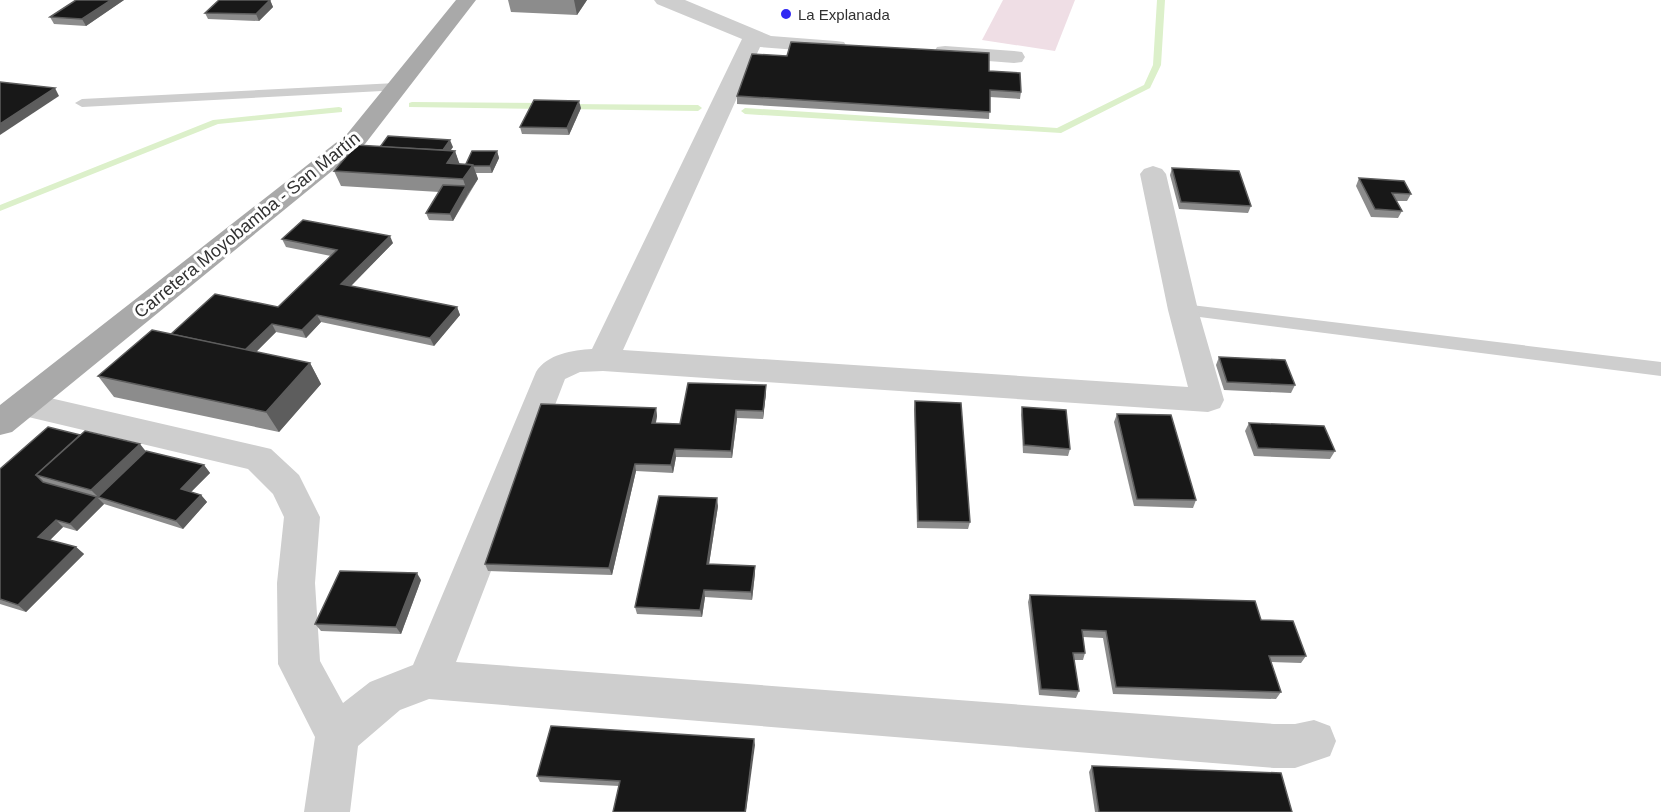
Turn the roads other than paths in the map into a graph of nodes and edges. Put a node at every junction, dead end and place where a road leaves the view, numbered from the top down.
1 (466, 0) edge
2 (664, 0) edge
3 (754, 37) junction
4 (853, 47) edge
5 (924, 51) edge
6 (1014, 57) dead end
7 (396, 87) junction
8 (82, 103) dead end
9 (1153, 174) dead end
10 (1183, 310) junction
11 (603, 360) junction
12 (1661, 369) edge
13 (12, 414) edge
14 (428, 679) junction
15 (337, 735) junction
16 (1314, 741) dead end
17 (327, 812) edge

1 - 7 main road, Carretera Moyobamba - San Martín
2 - 3 street
3 - 4 street
3 - 11 street
5 - 6 street
7 - 8 lane
7 - 13 main road, Carretera Moyobamba - San Martín
9 - 10 street
10 - 11 street
10 - 12 lane
11 - 14 street
13 - 15 street
14 - 15 street
14 - 16 street
15 - 17 street

